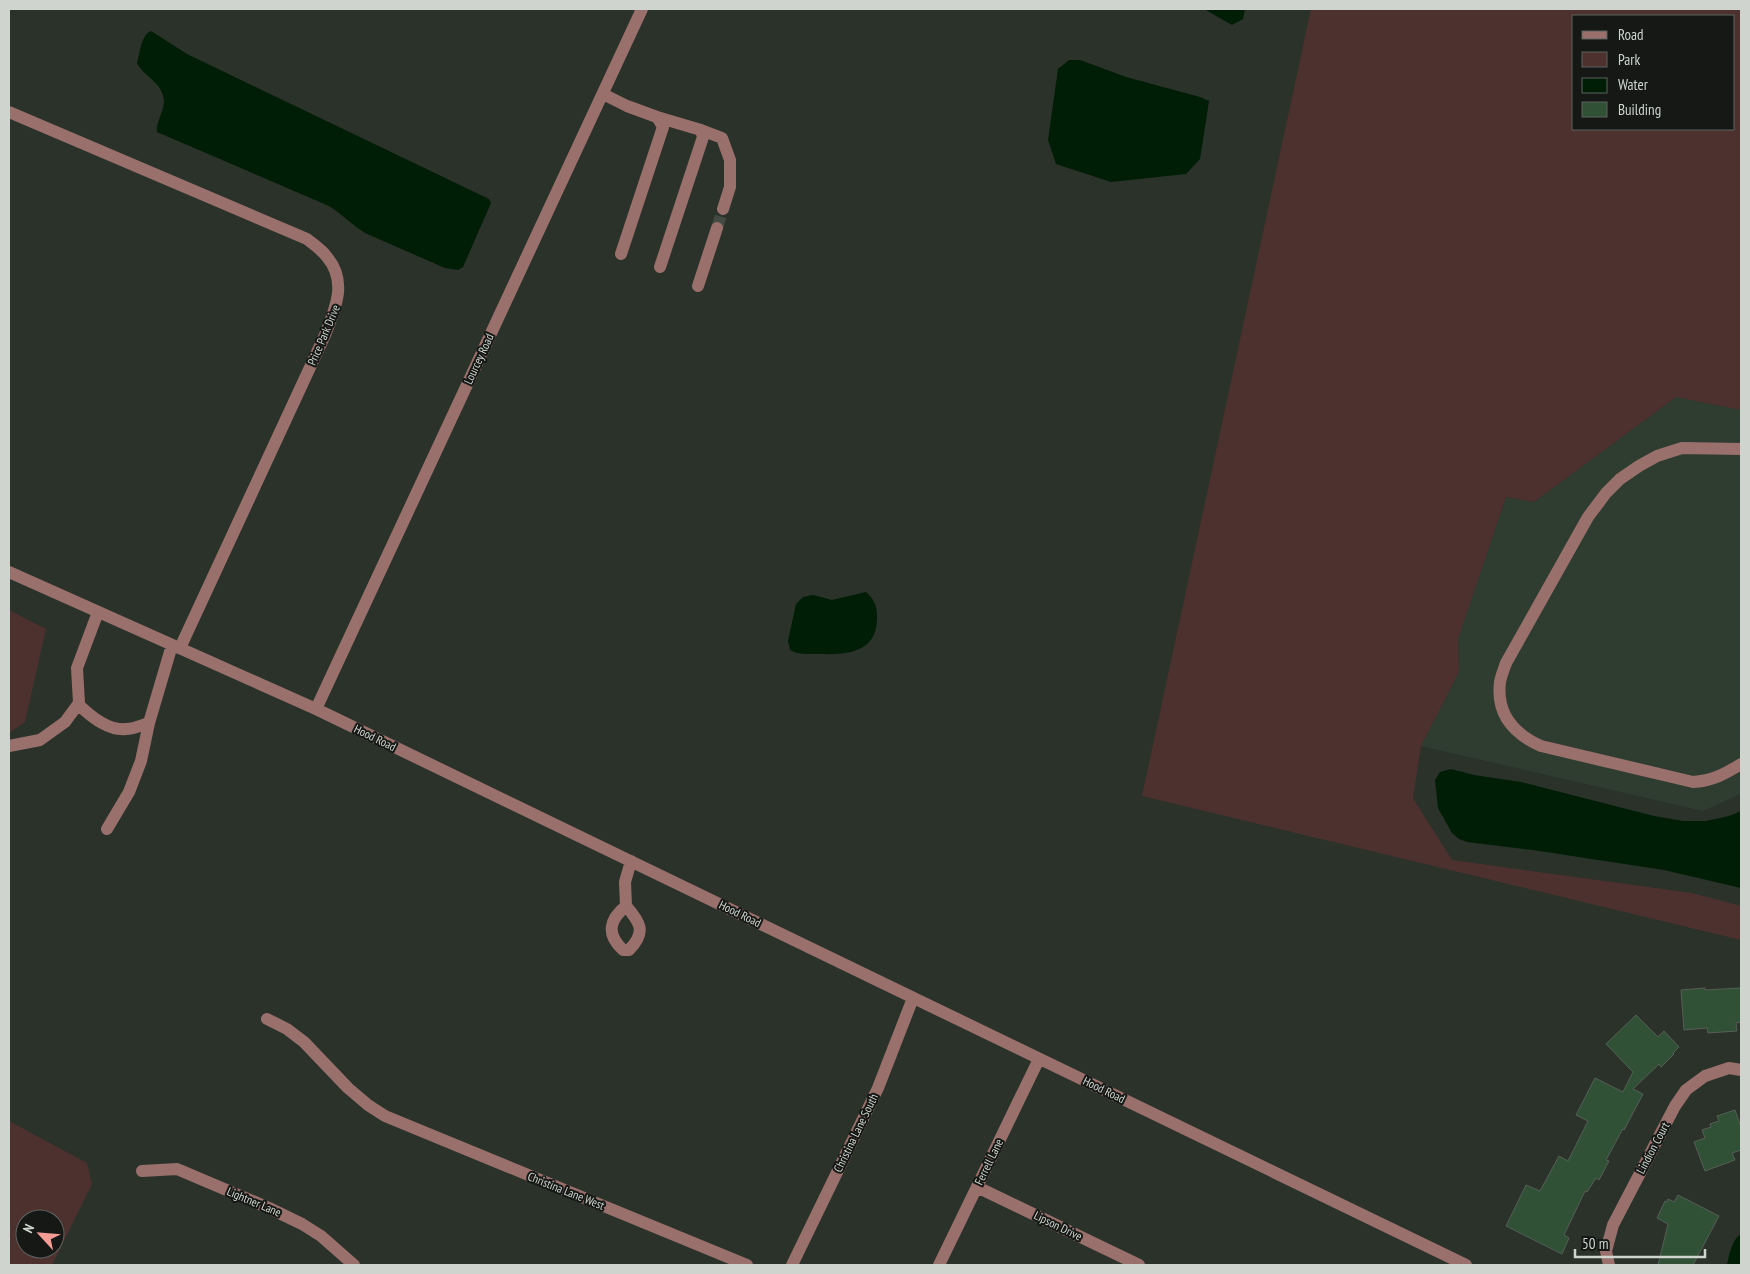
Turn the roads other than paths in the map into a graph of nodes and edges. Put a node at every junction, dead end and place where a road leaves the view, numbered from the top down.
1 (642, 9) edge
2 (603, 94) junction
3 (9, 112) edge
4 (657, 117) junction
5 (701, 130) junction
6 (723, 209) tunnel mouth
7 (716, 228) tunnel mouth
8 (621, 254) dead end
9 (660, 267) dead end
10 (698, 286) dead end
11 (1741, 448) edge
12 (9, 572) edge
13 (98, 612) junction
14 (176, 647) junction
15 (78, 704) junction
16 (316, 709) junction
17 (149, 723) junction
18 (9, 746) edge
19 (1741, 764) edge
20 (107, 829) dead end
21 (631, 861) junction
22 (626, 906) dead end
23 (913, 998) junction
24 (267, 1019) dead end
25 (1039, 1059) junction
26 (1741, 1070) edge
27 (142, 1171) dead end
28 (977, 1187) junction
29 (1448, 1261) edge
30 (354, 1265) edge
31 (747, 1265) edge
32 (792, 1265) edge
33 (939, 1265) edge
34 (1139, 1265) edge
35 (1466, 1265) edge
36 (1609, 1265) edge

1 - 2 street, Lourcey Road
2 - 4 street
2 - 16 street, Lourcey Road
3 - 14 street, Price Park Drive
4 - 5 street
4 - 8 street
5 - 6 street
5 - 9 street
7 - 10 street
11 - 19 street
12 - 13 street, Hood Road
13 - 14 street, Hood Road
13 - 15 street
14 - 16 street, Hood Road
14 - 17 street, Price Park Drive
15 - 17 street
15 - 18 street
16 - 21 street, Hood Road
17 - 20 street, Price Park Drive
21 - 22 street
21 - 23 street, Hood Road
23 - 25 street, Hood Road
23 - 32 street, Christina Lane South
24 - 31 street, Christina Lane West
25 - 28 street, Ferrell Lane
25 - 29 street, Hood Road
26 - 36 street, Lindion Court
27 - 30 street, Lightner Lane
28 - 33 street, Ferrell Lane
28 - 34 street, Lipson Drive
29 - 35 street, Hood Road

